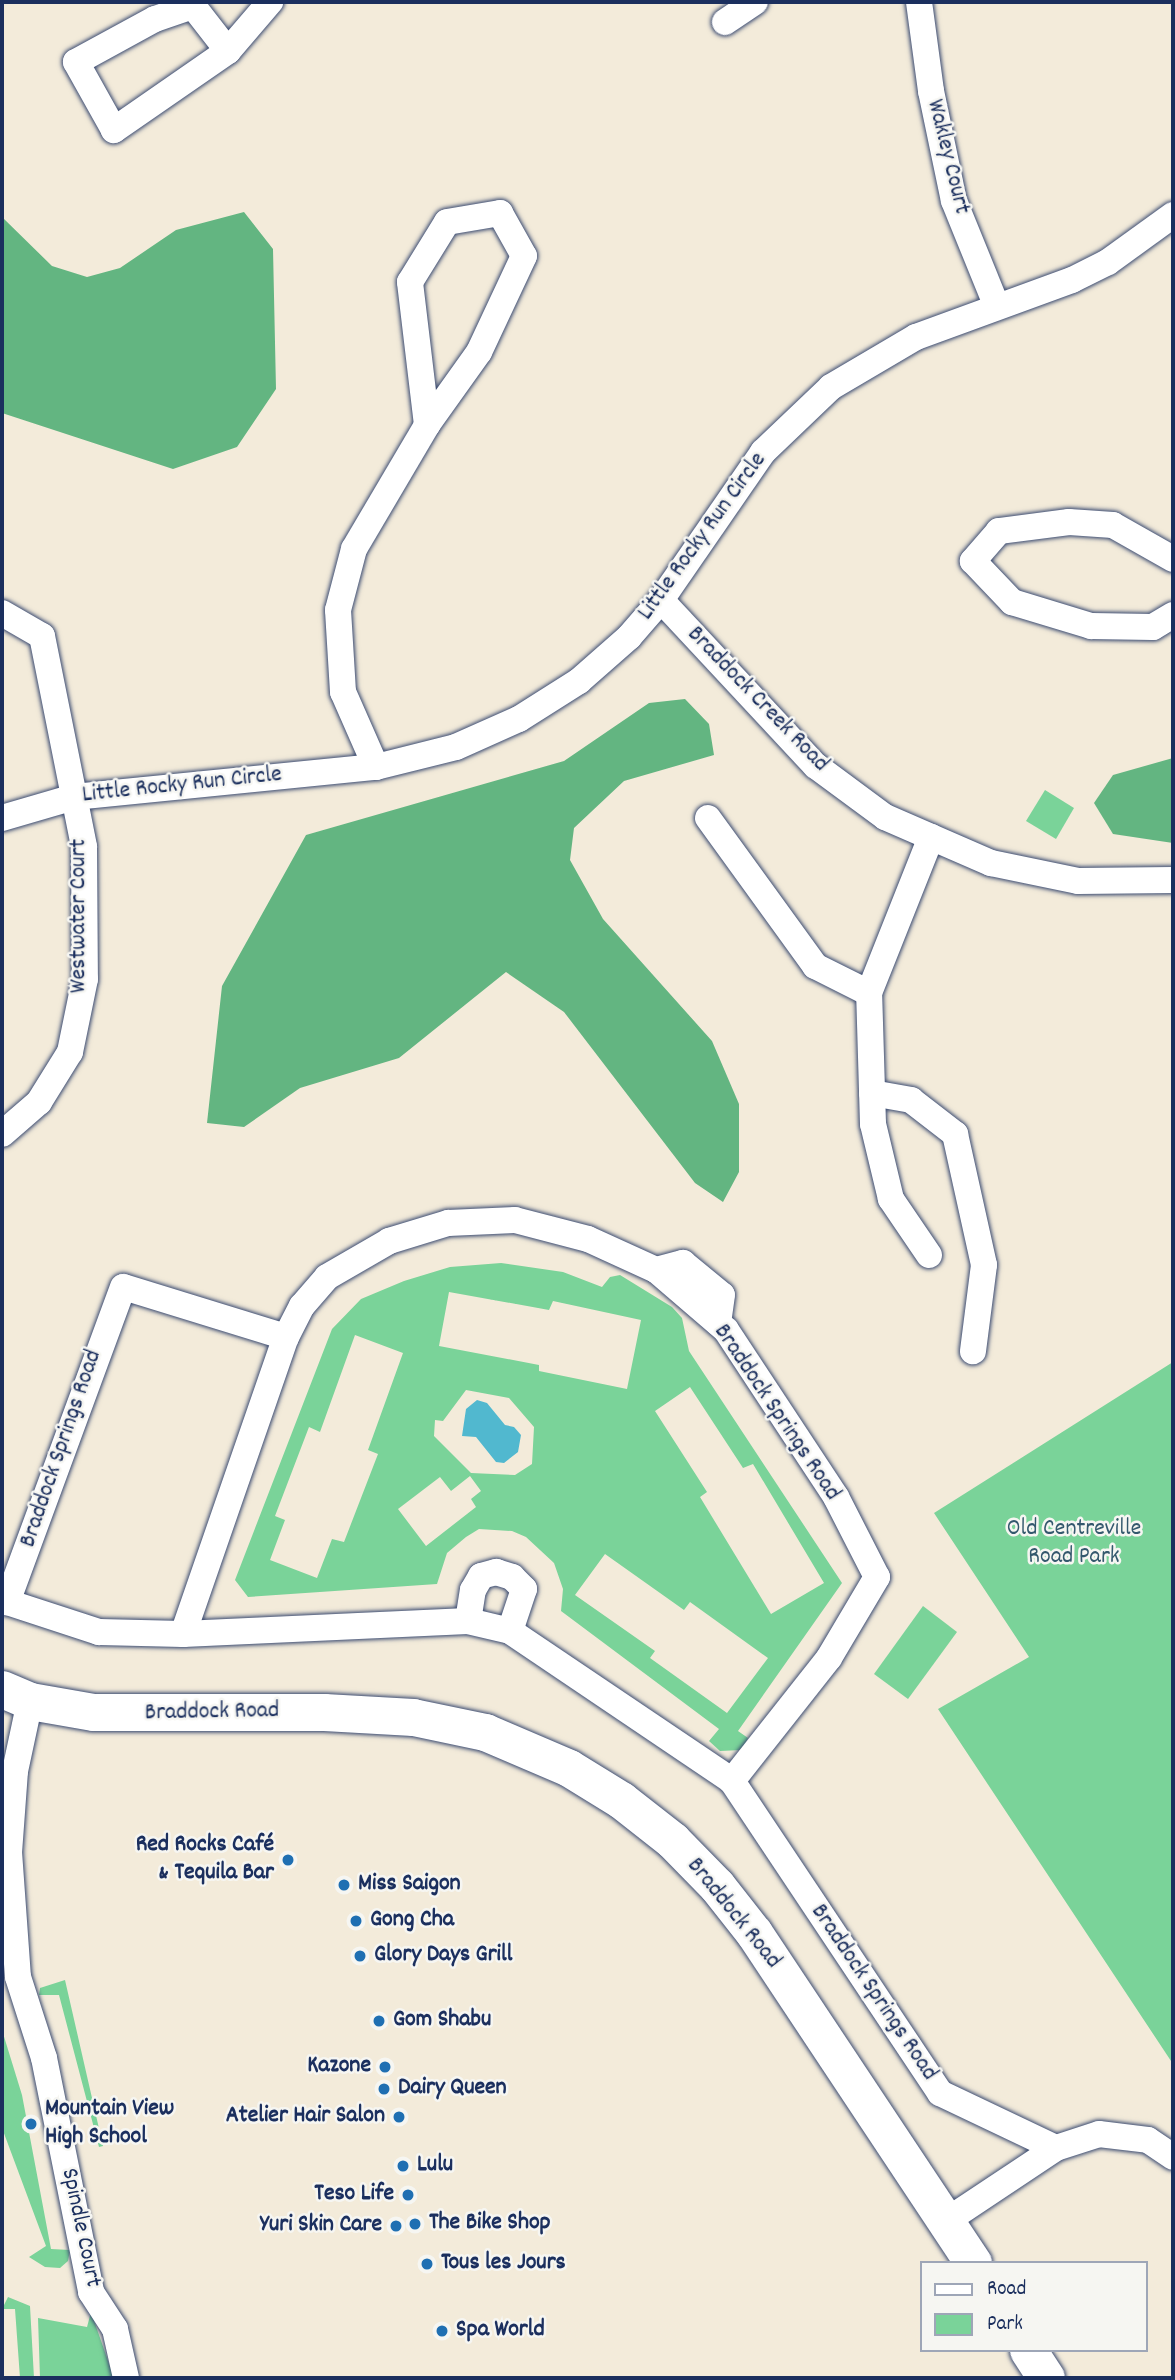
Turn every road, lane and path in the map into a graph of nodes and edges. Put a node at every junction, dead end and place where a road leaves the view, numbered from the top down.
1 (270, 2) edge
2 (755, 2) edge
3 (919, 2) edge
4 (724, 22) dead end
5 (228, 51) junction
6 (1173, 215) edge
7 (997, 307) junction
8 (427, 425) junction
9 (1173, 559) edge
10 (661, 600) junction
11 (2, 613) edge
12 (1173, 615) edge
13 (376, 766) junction
14 (75, 797) junction
15 (2, 818) edge
16 (708, 818) dead end
17 (931, 837) junction
18 (1173, 880) edge
19 (869, 993) junction
20 (872, 1093) junction
21 (2, 1134) edge
22 (929, 1255) dead end
23 (285, 1337) junction
24 (973, 1351) dead end
25 (468, 1621) junction
26 (510, 1631) junction
27 (183, 1634) junction
28 (16, 1695) edge
29 (732, 1781) junction
30 (1056, 2148) junction
31 (1173, 2157) edge
32 (946, 2221) junction
33 (972, 2261) edge
34 (1029, 2352) edge
35 (125, 2378) edge
36 (1046, 2378) edge

1 - 5 street
2 - 4 street
3 - 7 street, Wakley Court
5 - 5 street
6 - 7 street, Little Rocky Run Circle
7 - 10 street, Little Rocky Run Circle
8 - 8 street
8 - 13 street
9 - 12 street
10 - 13 street, Little Rocky Run Circle
10 - 17 street, Braddock Creek Road
11 - 14 street, Westwater Court
13 - 14 street, Little Rocky Run Circle
14 - 15 street, Little Rocky Run Circle
14 - 21 street, Westwater Court
16 - 19 street
17 - 18 street, Braddock Creek Road
17 - 19 street
19 - 20 street
20 - 22 street
20 - 24 street
23 - 27 street, Braddock Springs Road
23 - 27 street, Braddock Springs Road
23 - 29 street, Braddock Springs Road
25 - 26 street, Braddock Springs Road
25 - 26 street
25 - 27 street, Braddock Springs Road
26 - 29 street, Braddock Springs Road
28 - 32 street, Braddock Road
28 - 35 street, Spindle Court
29 - 30 street, Braddock Springs Road
30 - 31 street
30 - 32 street
32 - 33 street, Braddock Road
34 - 36 street

